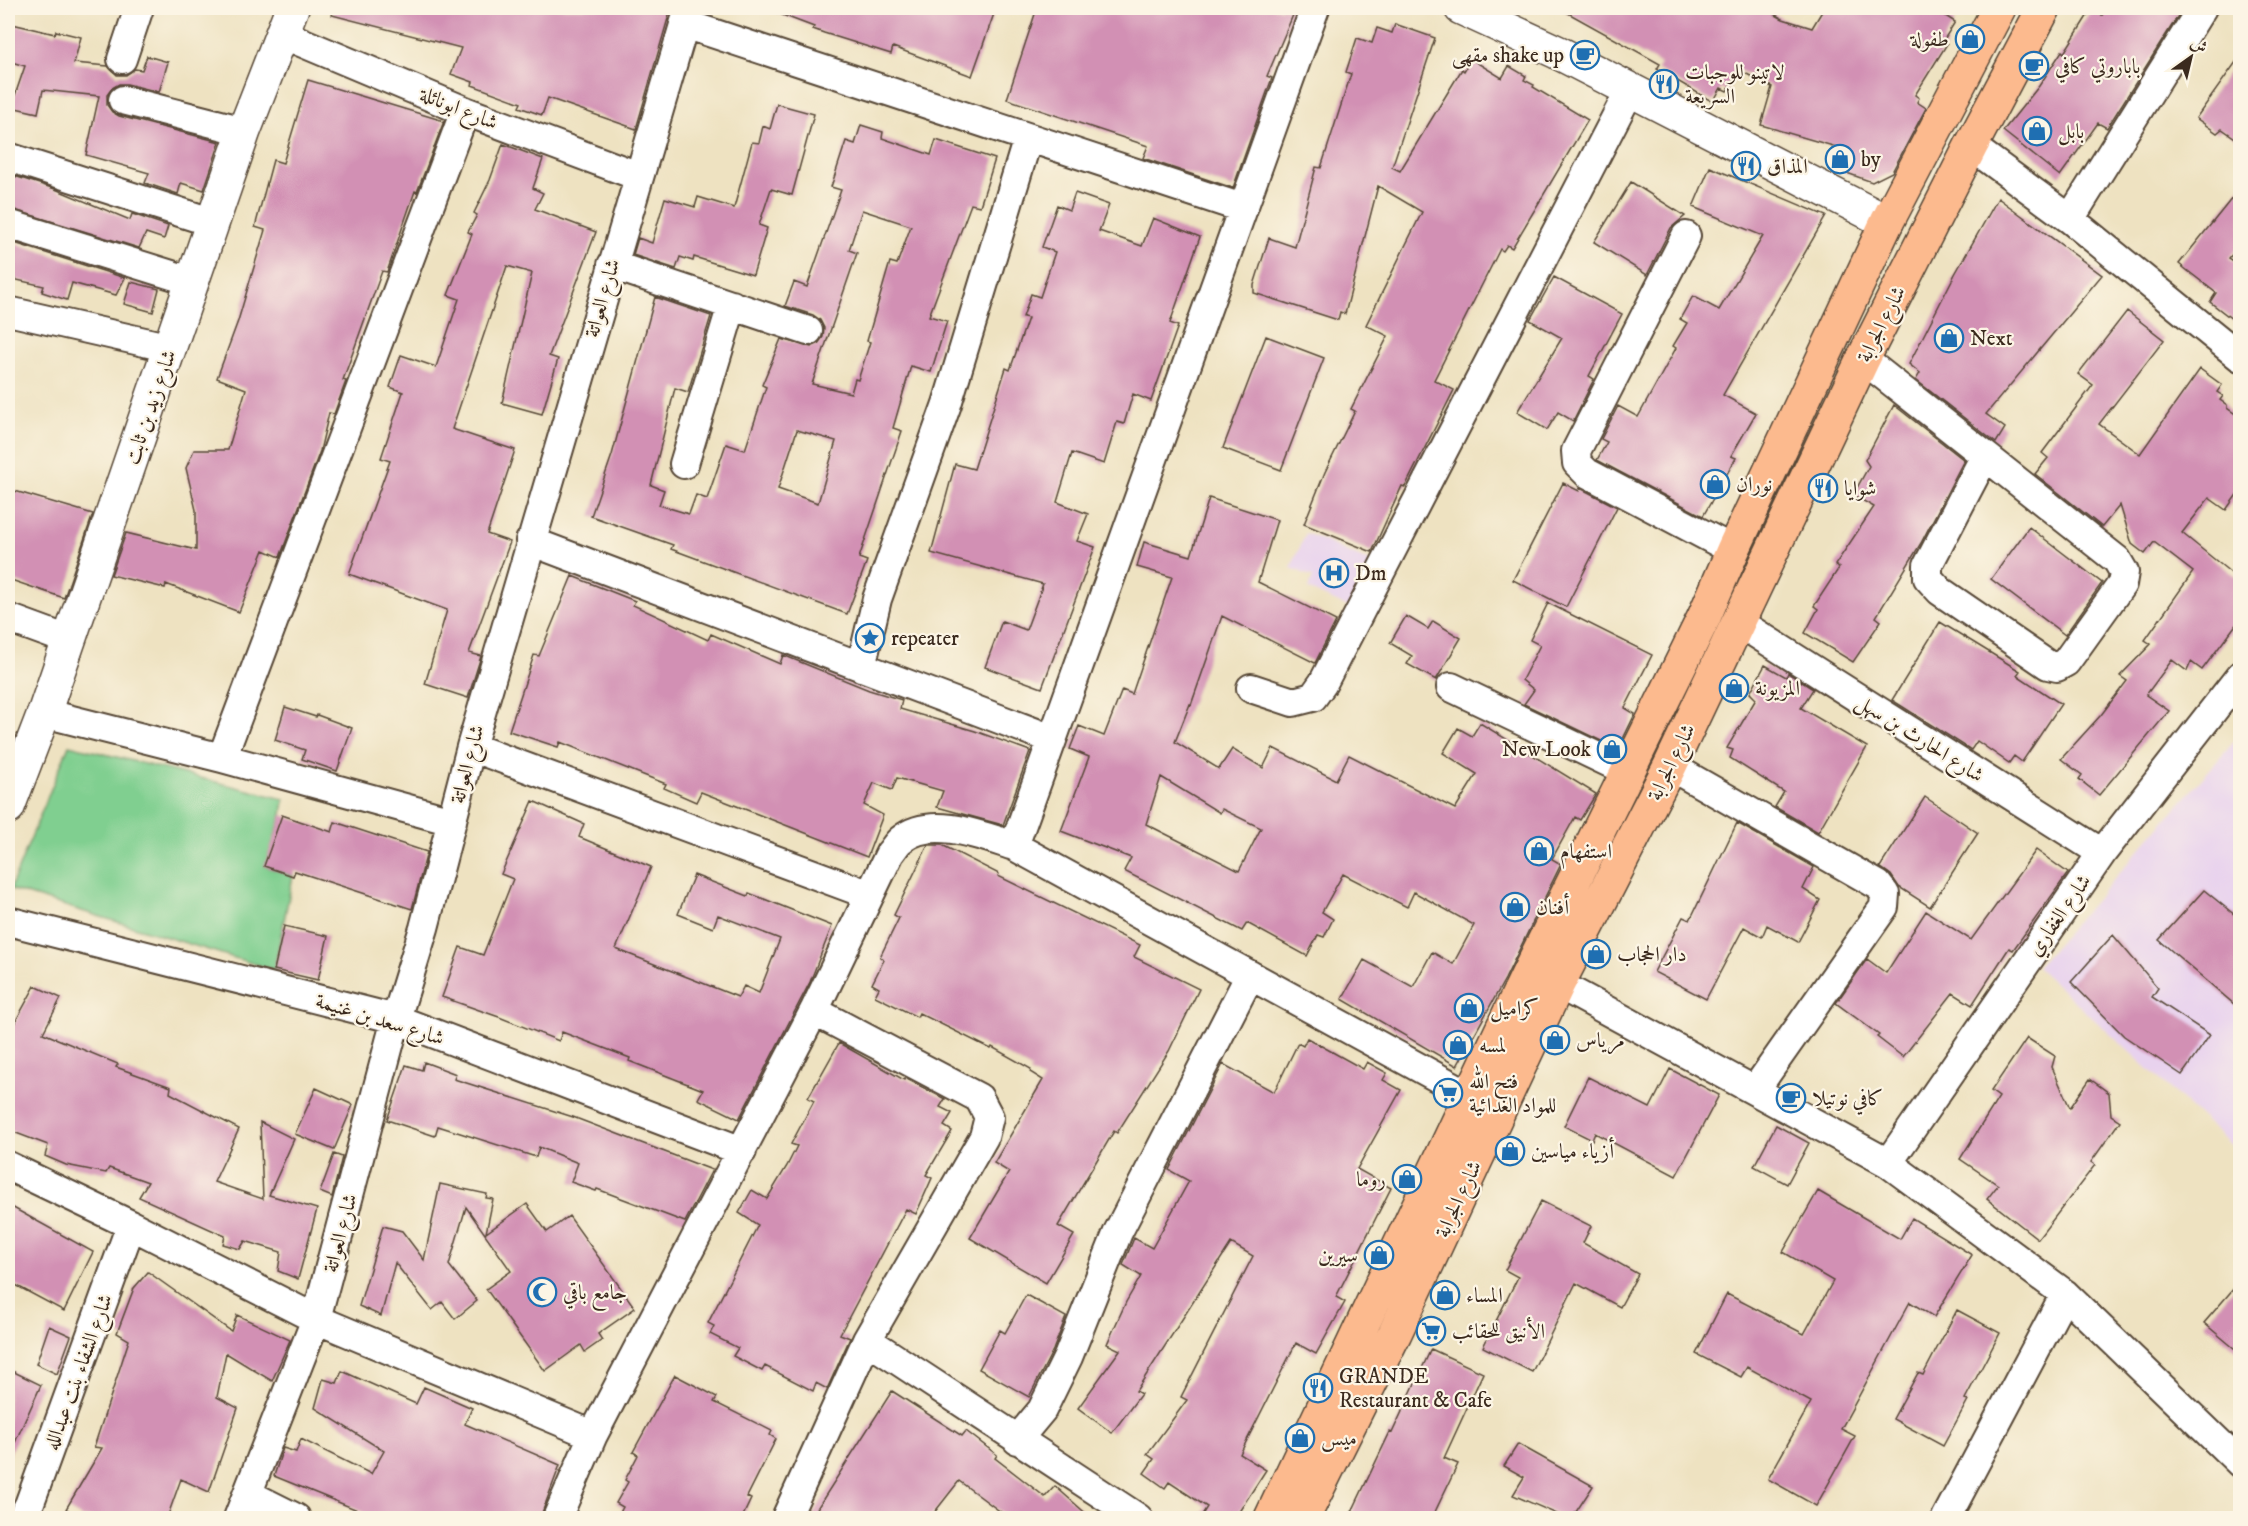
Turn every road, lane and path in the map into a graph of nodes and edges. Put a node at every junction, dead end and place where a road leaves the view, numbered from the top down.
1 (139, 8) edge
2 (1315, 8) edge
3 (1461, 8) edge
4 (1999, 8) edge
5 (2044, 8) edge
6 (2202, 8) edge
7 (687, 16) edge
8 (287, 21) edge
9 (122, 59) dead end
10 (1630, 90) junction
11 (123, 100) dead end
12 (465, 111) junction
13 (244, 131) junction
14 (1028, 138) junction
15 (1971, 146) junction
16 (8, 157) edge
17 (638, 176) junction
18 (1242, 208) junction
19 (2070, 219) junction
20 (1887, 222) junction
21 (214, 223) junction
22 (8, 224) edge
23 (1686, 236) dead end
24 (612, 265) junction
25 (191, 282) junction
26 (732, 305) junction
27 (8, 311) edge
28 (808, 331) dead end
29 (171, 348) junction
30 (2240, 355) edge
31 (1863, 359) junction
32 (1985, 456) junction
33 (684, 464) dead end
34 (530, 542) junction
35 (1733, 550) junction
36 (8, 618) edge
37 (1738, 622) junction
38 (68, 640) junction
39 (861, 667) junction
40 (2241, 676) edge
41 (1451, 687) dead end
42 (1251, 688) dead end
43 (44, 713) junction
44 (1052, 739) junction
45 (471, 747) junction
46 (222, 758) junction
47 (1671, 766) junction
48 (1627, 771) junction
49 (8, 807) edge
50 (452, 821) junction
51 (1014, 846) junction
52 (2102, 853) junction
53 (870, 895) junction
54 (8, 921) edge
55 (1554, 921) junction
56 (1583, 936) junction
57 (1250, 975) junction
58 (1558, 984) junction
59 (814, 1011) junction
60 (396, 1019) junction
61 (1755, 1090) junction
62 (1471, 1096) junction
63 (742, 1151) junction
64 (1888, 1163) junction
65 (8, 1166) edge
66 (131, 1225) junction
67 (2065, 1294) junction
68 (316, 1319) junction
69 (867, 1340) junction
70 (593, 1435) junction
71 (1017, 1440) junction
72 (2241, 1463) edge
73 (243, 1506) edge
74 (22, 1518) edge
75 (296, 1518) edge
76 (557, 1518) edge
77 (786, 1518) edge
78 (1138, 1518) edge
79 (1271, 1518) edge
80 (1303, 1518) edge
81 (1946, 1518) edge

1 - 9 street
2 - 18 street
3 - 10 street
4 - 20 main road, شارع الجرابة
5 - 15 main road, شارع الجرابة
6 - 19 street
7 - 14 street
7 - 17 street, شارع العواتة
8 - 12 street, شارع ابونائلة
8 - 13 street, شارع زيد بن ثابت
10 - 20 street
10 - 42 street
11 - 13 street
12 - 17 street, شارع ابونائلة
12 - 46 street
13 - 21 street, شارع زيد بن ثابت
14 - 18 street
14 - 39 street
15 - 19 street
15 - 31 main road, شارع الجرابة
16 - 21 street
17 - 24 street, شارع العواتة
18 - 44 street
19 - 30 street
20 - 35 main road, شارع الجرابة
21 - 25 street, شارع زيد بن ثابت
22 - 25 street
23 - 35 street
24 - 26 street
24 - 34 street, شارع العواتة
25 - 29 street, شارع زيد بن ثابت
26 - 28 street
26 - 33 street
27 - 29 street
29 - 38 street, شارع زيد بن ثابت
31 - 32 street
31 - 37 main road, شارع الجرابة
32 - 32 street
34 - 39 street
34 - 45 street, شارع العواتة
35 - 48 main road, شارع الجرابة
36 - 38 street
37 - 47 main road, شارع الجرابة
37 - 52 street, شارع الحارث بن سهل
38 - 43 street, شارع زيد بن ثابت
39 - 44 street
40 - 52 street, شارع الغفاري
41 - 48 street
43 - 46 street
43 - 49 street, شارع زيد بن ثابت
44 - 51 street
45 - 50 street, شارع العواتة
45 - 53 street
46 - 50 street
47 - 56 main road, شارع الجرابة
47 - 61 street
48 - 55 main road, شارع الجرابة
50 - 60 street, شارع العواتة
51 - 53 street
51 - 57 street
52 - 64 street, شارع الغفاري
53 - 59 street
54 - 60 street, شارع سعد بن غنيمة
55 - 56 main road
55 - 62 main road, شارع الجرابة
56 - 58 main road, شارع الجرابة
57 - 62 street
57 - 71 street
58 - 61 street
58 - 80 main road, شارع الجرابة
59 - 63 street
59 - 69 street
60 - 63 street, شارع سعد بن غنيمة
60 - 68 street, شارع العواتة
61 - 64 street
62 - 79 main road, شارع الجرابة
63 - 70 street
64 - 67 street
65 - 66 street
66 - 68 street
66 - 74 street, شارع الشفاء بنت عبدالله
67 - 72 street
67 - 81 street
68 - 70 street
68 - 73 street, شارع العواتة
69 - 71 street
69 - 77 street
70 - 76 street
71 - 78 street
73 - 75 street

